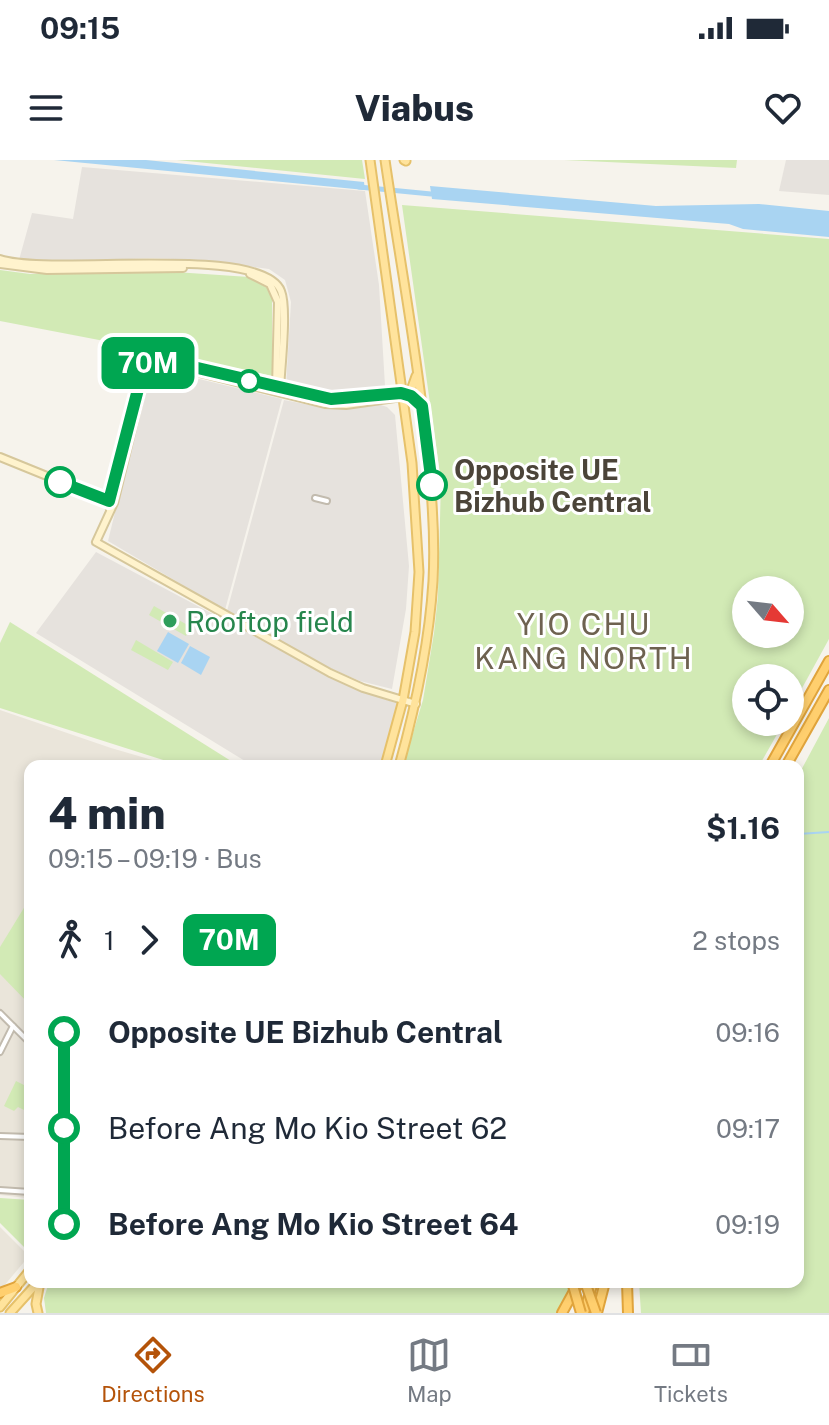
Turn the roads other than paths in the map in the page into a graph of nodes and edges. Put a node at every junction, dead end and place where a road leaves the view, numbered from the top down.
1 (370, 160) edge
2 (385, 160) edge
3 (0, 261) edge
4 (418, 370) junction
5 (277, 390) junction
6 (403, 395) junction
7 (422, 406) junction
8 (0, 457) edge
9 (315, 498) dead end
10 (327, 501) dead end
11 (111, 505) junction
12 (829, 661) edge
13 (829, 690) edge
14 (403, 700) junction
15 (416, 704) junction
16 (387, 760) edge
17 (401, 760) edge
18 (773, 760) edge
19 (789, 760) edge
20 (0, 1013) edge
21 (13, 1026) junction
22 (24, 1037) edge
23 (0, 1052) edge
24 (0, 1136) edge
25 (24, 1137) edge
26 (0, 1190) edge
27 (24, 1192) edge
28 (24, 1277) edge
29 (16, 1287) junction
30 (33, 1288) edge
31 (38, 1288) edge
32 (574, 1288) edge
33 (578, 1288) edge
34 (585, 1288) edge
35 (591, 1288) edge
36 (603, 1288) edge
37 (627, 1288) edge
38 (0, 1293) edge
39 (0, 1307) edge
40 (10, 1313) edge
41 (38, 1313) edge
42 (562, 1313) edge
43 (583, 1313) edge
44 (596, 1313) edge
45 (629, 1313) edge

1 - 6 main road
2 - 4 main road
3 - 5 street
4 - 6 main road
4 - 7 main road
5 - 6 street
5 - 11 street
6 - 7 main road
6 - 14 main road
7 - 15 main road
8 - 11 street
9 - 10 street
11 - 14 street
12 - 18 highway
13 - 19 highway
14 - 15 street
14 - 16 main road
15 - 17 main road
20 - 21 street
21 - 22 street
21 - 23 street
24 - 25 street
26 - 27 street
28 - 29 main road
29 - 38 highway
29 - 39 main road
30 - 40 main road
31 - 41 main road
32 - 43 highway, bridge
33 - 42 highway
34 - 44 highway, bridge
35 - 43 highway
36 - 44 highway
37 - 45 highway

